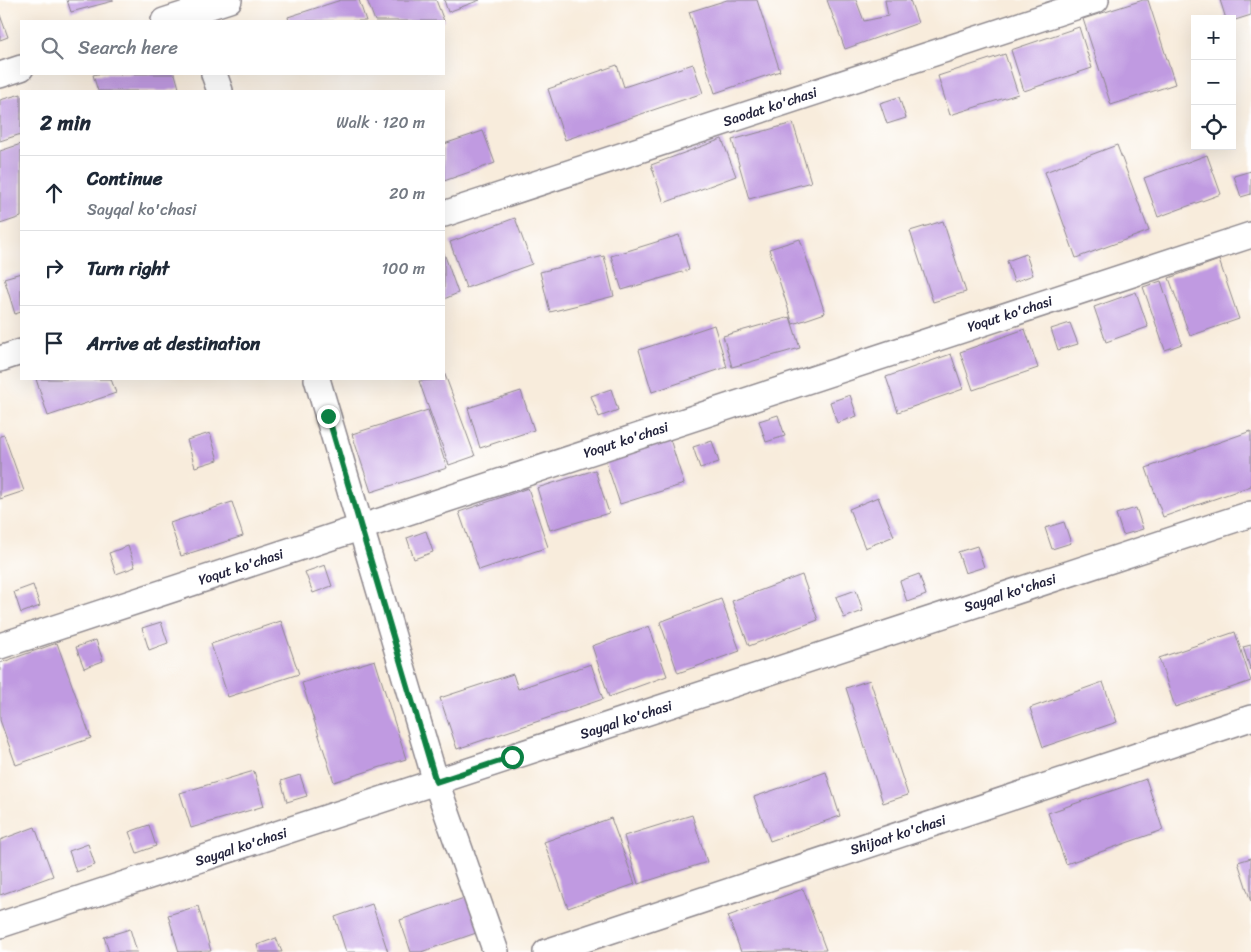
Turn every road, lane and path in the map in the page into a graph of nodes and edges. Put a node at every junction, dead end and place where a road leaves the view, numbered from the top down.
1 (229, 0) edge
2 (1096, 0) edge
3 (191, 11) edge
4 (167, 20) edge
5 (20, 68) edge
6 (0, 75) edge
7 (214, 75) edge
8 (220, 90) edge
9 (445, 214) edge
10 (1251, 235) edge
11 (20, 352) edge
12 (0, 359) edge
13 (317, 380) edge
14 (1251, 514) edge
15 (362, 527) junction
16 (0, 646) edge
17 (1251, 718) edge
18 (436, 782) junction
19 (0, 926) edge
20 (496, 952) edge
21 (546, 952) edge

1 - 3 street
2 - 9 street, Saodat ko'chasi
3 - 4 street
5 - 6 street
7 - 8 street
10 - 15 street, Yoqut ko'chasi
11 - 12 street
13 - 15 street
14 - 18 street, Sayqal ko'chasi
15 - 16 street, Yoqut ko'chasi
15 - 18 street
17 - 21 street, Shijoat ko'chasi
18 - 19 street, Sayqal ko'chasi
18 - 20 street

